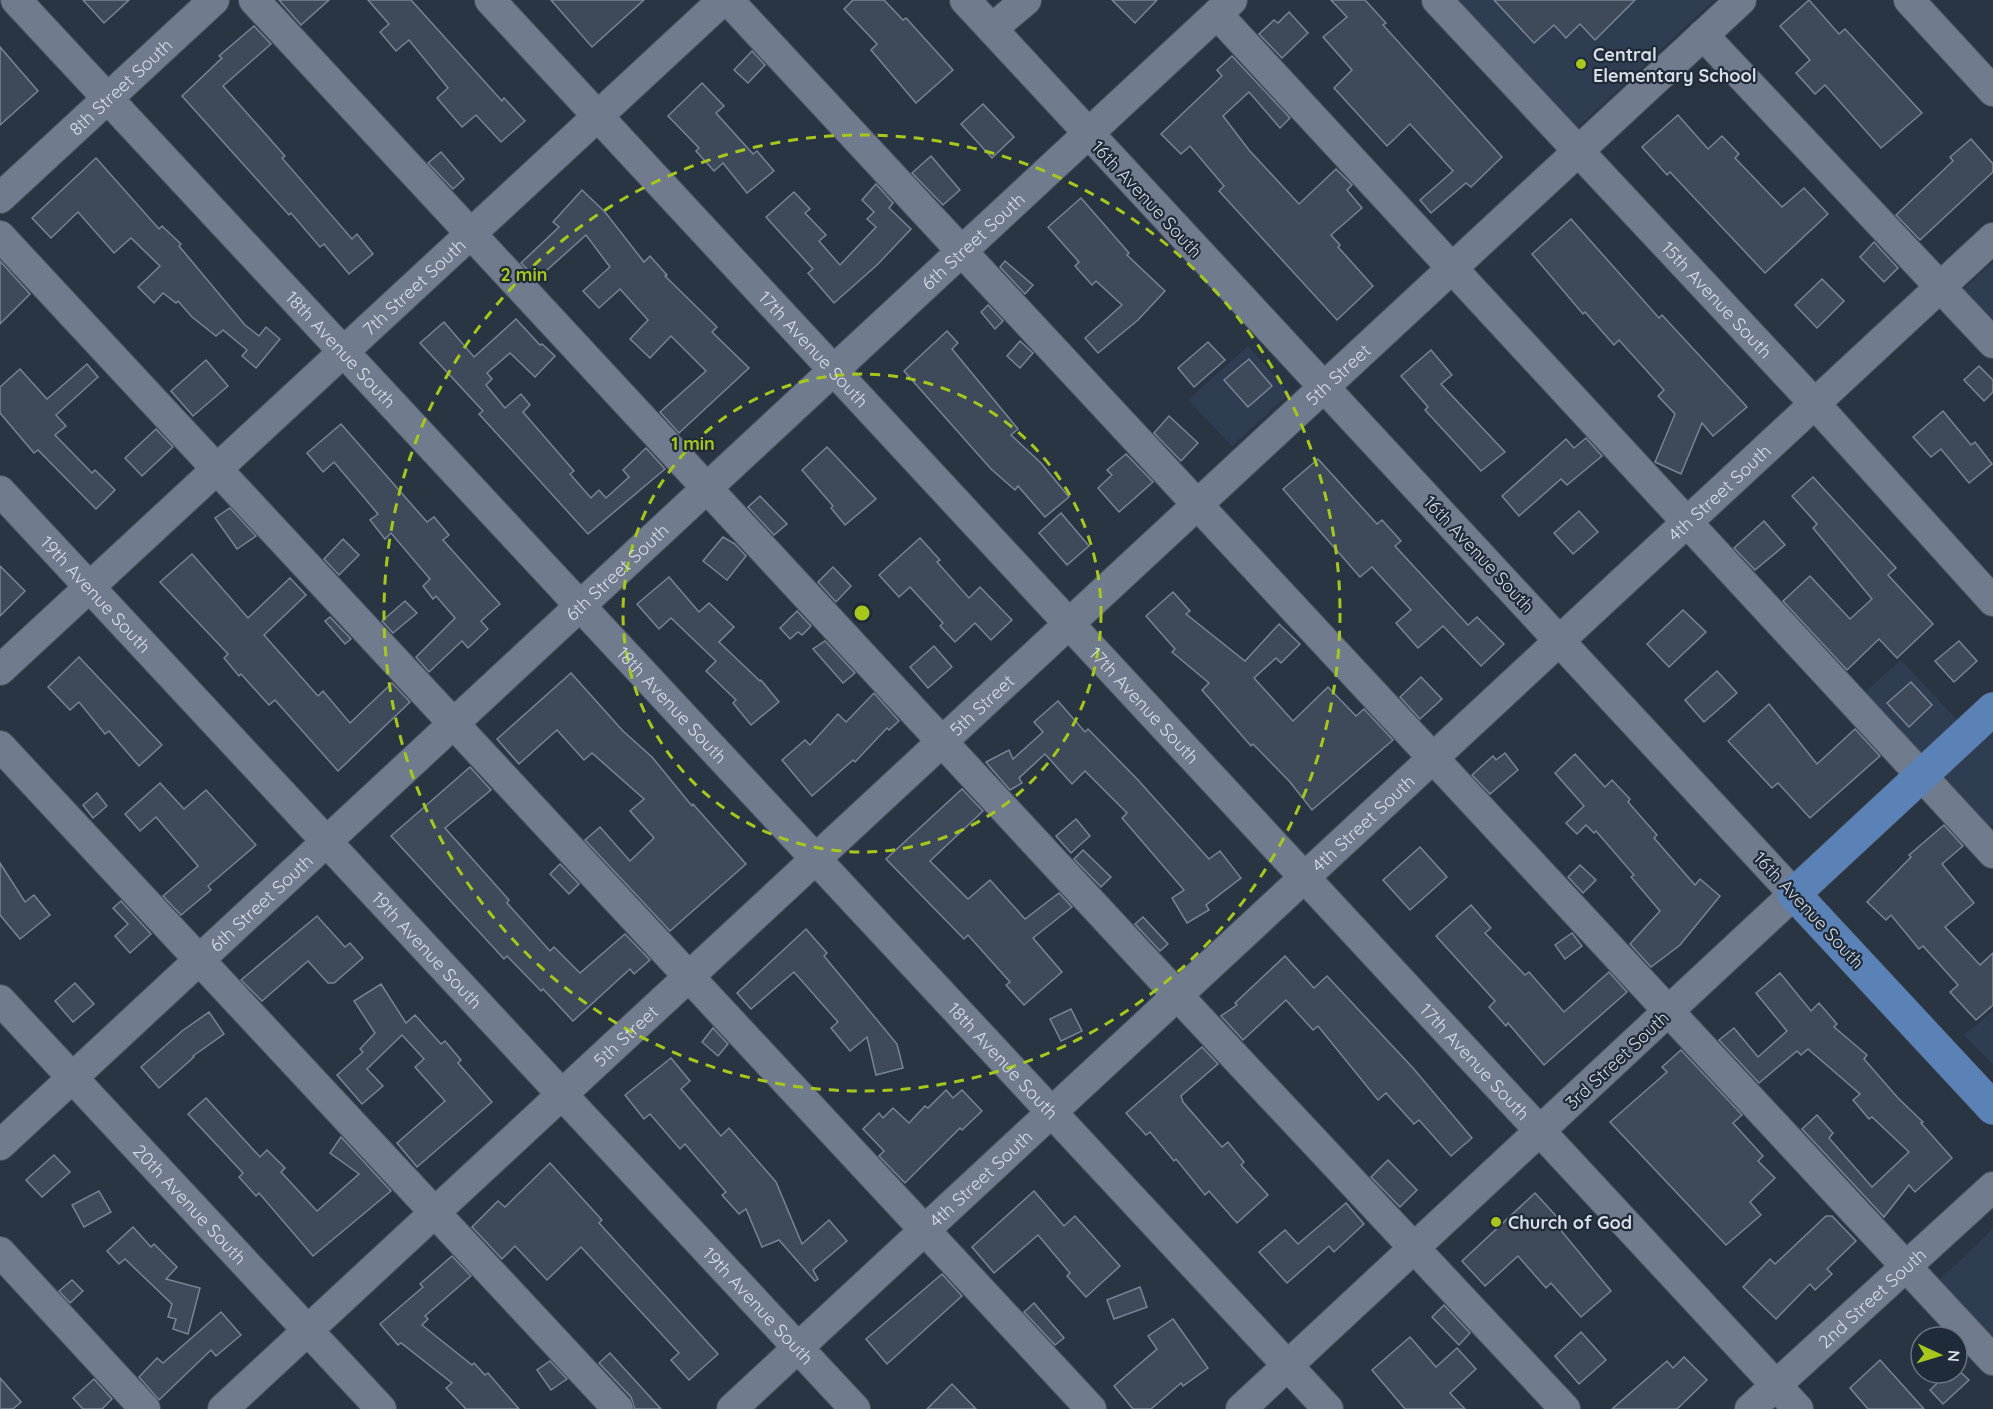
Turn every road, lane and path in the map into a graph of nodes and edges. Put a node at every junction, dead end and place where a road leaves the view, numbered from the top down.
1 (16, 0) edge
2 (214, 0) edge
3 (254, 0) edge
4 (490, 0) edge
5 (723, 0) edge
6 (728, 0) edge
7 (965, 0) edge
8 (1026, 0) edge
9 (1437, 0) edge
10 (1741, 0) edge
11 (1909, 0) edge
12 (1224, 7) edge
13 (992, 29) junction
14 (1703, 35) junction
15 (1993, 91) edge
16 (108, 98) junction
17 (598, 116) junction
18 (1087, 134) junction
19 (1578, 151) junction
20 (13, 172) edge
21 (0, 198) edge
22 (471, 234) junction
23 (0, 236) edge
24 (1993, 238) edge
25 (960, 251) junction
26 (1450, 269) junction
27 (1941, 287) junction
28 (1993, 343) edge
29 (344, 352) junction
30 (833, 370) junction
31 (1323, 388) junction
32 (1815, 404) junction
33 (217, 469) junction
34 (706, 488) junction
35 (0, 491) edge
36 (1198, 505) junction
37 (1686, 524) junction
38 (90, 587) junction
39 (1993, 601) edge
40 (580, 606) junction
41 (1069, 624) junction
42 (1560, 641) junction
43 (0, 670) edge
44 (1993, 709) edge
45 (454, 723) junction
46 (942, 741) junction
47 (0, 746) edge
48 (1434, 759) junction
49 (1921, 776) junction
50 (326, 842) junction
51 (1993, 853) edge
52 (815, 859) junction
53 (1306, 877) junction
54 (1794, 894) junction
55 (198, 960) junction
56 (689, 977) junction
57 (1178, 996) junction
58 (0, 1000) edge
59 (1669, 1011) junction
60 (73, 1076) junction
61 (562, 1095) junction
62 (1993, 1108) edge
63 (1052, 1113) junction
64 (1540, 1131) junction
65 (0, 1145) edge
66 (1993, 1187) edge
67 (435, 1212) junction
68 (925, 1230) junction
69 (1415, 1248) junction
70 (0, 1252) edge
71 (1906, 1266) junction
72 (308, 1330) junction
73 (798, 1348) junction
74 (1993, 1360) edge
75 (1288, 1366) junction
76 (1776, 1385) junction
77 (145, 1409) edge
78 (223, 1409) edge
79 (381, 1409) edge
80 (618, 1409) edge
81 (732, 1409) edge
82 (855, 1409) edge
83 (1091, 1409) edge
84 (1241, 1409) edge
85 (1328, 1409) edge
86 (1565, 1409) edge
87 (1750, 1409) edge
88 (1798, 1409) edge

1 - 16 street, 18th Avenue South
2 - 16 street, 8th Street South
3 - 22 street
4 - 17 street, 17th Avenue South
5 - 17 street, 7th Street South
6 - 25 street
7 - 13 street, 16th Avenue South
8 - 13 street
9 - 19 street, 15th Avenue South
10 - 14 street, 5th Street
11 - 15 street
12 - 18 street, 6th Street South
12 - 26 street
13 - 18 street, 16th Avenue South
14 - 19 street, 5th Street
14 - 27 street
16 - 20 street, 8th Street South
16 - 29 street, 18th Avenue South
17 - 22 street, 7th Street South
17 - 30 street, 17th Avenue South
18 - 25 street, 6th Street South
18 - 31 street, 16th Avenue South
19 - 26 street, 5th Street
19 - 32 street, 15th Avenue South
20 - 21 street, 8th Street South
22 - 29 street, 7th Street South
22 - 34 street
23 - 33 street
24 - 27 street, 4th Street South
25 - 30 street, 6th Street South
25 - 36 street
26 - 31 street, 5th Street
26 - 37 street
27 - 28 street
27 - 32 street, 4th Street South
29 - 33 street, 7th Street South
29 - 40 street, 18th Avenue South
30 - 34 street, 6th Street South
30 - 41 street, 17th Avenue South
31 - 36 street, 5th Street
31 - 42 street, 16th Avenue South
32 - 37 street, 4th Street South
32 - 39 street, 15th Avenue South
33 - 38 street, 7th Street South
33 - 45 street
34 - 40 street, 6th Street South
34 - 46 street
35 - 38 street, 19th Avenue South
36 - 41 street, 5th Street
36 - 48 street
37 - 42 street, 4th Street South
37 - 49 street
38 - 43 street, 7th Street South
38 - 50 street, 19th Avenue South
40 - 45 street, 6th Street South
40 - 52 street, 18th Avenue South
41 - 46 street, 5th Street
41 - 53 street, 17th Avenue South
42 - 48 street, 4th Street South
42 - 54 street, 16th Avenue South
44 - 49 main road, 3rd Street South
45 - 50 street, 6th Street South
45 - 56 street
46 - 52 street, 5th Street
46 - 57 street
47 - 55 street
48 - 53 street, 4th Street South
48 - 59 street
49 - 51 street
49 - 54 main road, 3rd Street South
50 - 55 street, 6th Street South
50 - 61 street, 19th Avenue South
52 - 56 street, 5th Street
52 - 63 street, 18th Avenue South
53 - 57 street, 4th Street South
53 - 64 street, 17th Avenue South
54 - 59 street, 3rd Street South
54 - 62 main road, 16th Avenue South
55 - 60 street, 6th Street South
55 - 67 street
56 - 61 street, 5th Street
56 - 68 street
57 - 63 street, 4th Street South
57 - 69 street
58 - 60 street, 20th Avenue South
59 - 64 street, 3rd Street South
59 - 71 street
60 - 65 street, 6th Street South
60 - 72 street, 20th Avenue South
61 - 67 street, 5th Street
61 - 73 street, 19th Avenue South
63 - 68 street, 4th Street South
63 - 75 street, 18th Avenue South
64 - 69 street, 3rd Street South
64 - 76 street, 17th Avenue South
66 - 71 street, 2nd Street South
67 - 72 street, 5th Street
67 - 80 street
68 - 73 street, 4th Street South
68 - 83 street
69 - 75 street, 3rd Street South
69 - 86 street
70 - 77 street
71 - 74 street
71 - 76 street, 2nd Street South
72 - 78 street, 5th Street
72 - 79 street, 20th Avenue South
73 - 81 street, 4th Street South
73 - 82 street, 19th Avenue South
75 - 84 street, 3rd Street South
75 - 85 street, 18th Avenue South
76 - 87 street, 2nd Street South
76 - 88 street, 17th Avenue South

